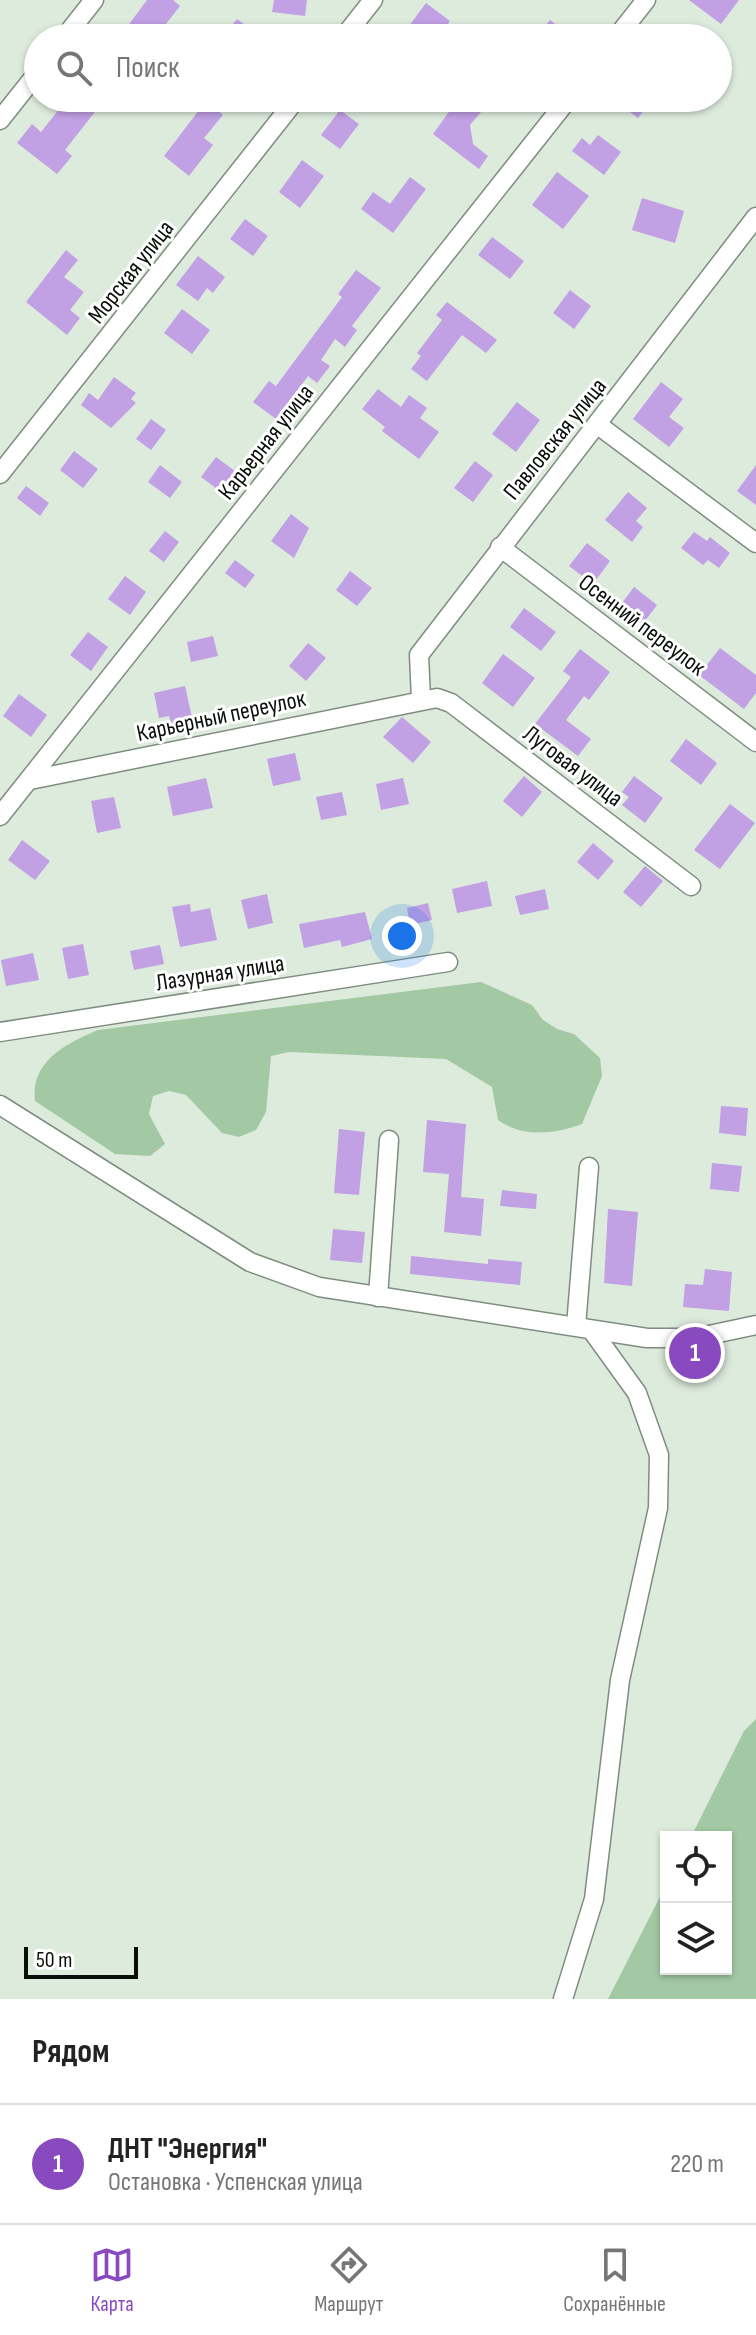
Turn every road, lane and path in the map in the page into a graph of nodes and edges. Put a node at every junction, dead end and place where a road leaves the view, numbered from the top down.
1 (94, 0) edge
2 (373, 0) edge
3 (646, 0) edge
4 (75, 24) edge
5 (354, 24) edge
6 (627, 24) edge
7 (24, 90) edge
8 (286, 112) edge
9 (558, 112) edge
10 (0, 120) edge
11 (756, 217) edge
12 (598, 425) junction
13 (0, 474) edge
14 (756, 543) edge
15 (500, 547) junction
16 (421, 699) junction
17 (756, 742) edge
18 (30, 780) junction
19 (0, 816) edge
20 (691, 886) dead end
21 (448, 962) dead end
22 (0, 1032) edge
23 (0, 1105) edge
24 (389, 1140) dead end
25 (589, 1167) dead end
26 (378, 1297) junction
27 (756, 1325) edge
28 (585, 1329) junction
29 (563, 1999) edge

1 - 4 street
2 - 5 street
3 - 6 street
7 - 10 street
8 - 13 street, Морская улица
9 - 18 street, Карьерная улица
11 - 12 street, Павловская улица
12 - 14 street
12 - 15 street, Павловская улица
15 - 16 street, Павловская улица
15 - 17 street, Осенний переулок
16 - 18 street, Карьерный переулок
16 - 20 street, Луговая улица
18 - 19 street, Карьерная улица
21 - 22 street, Лазурная улица
23 - 26 street
24 - 26 street
25 - 28 street
26 - 28 street
27 - 28 street
28 - 29 street

